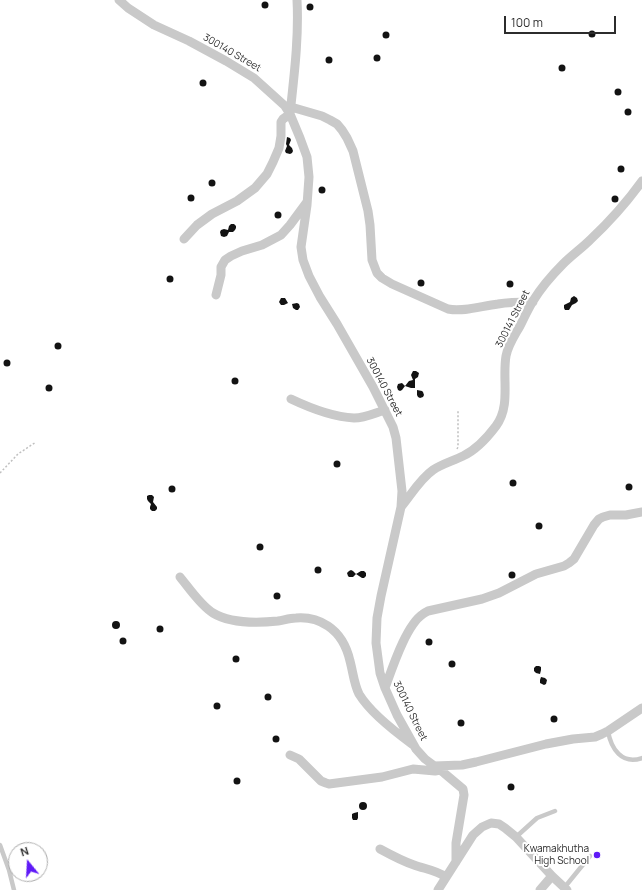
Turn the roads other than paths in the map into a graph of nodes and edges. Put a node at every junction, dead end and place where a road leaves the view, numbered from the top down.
1 (119, 0) edge
2 (297, 0) edge
3 (290, 111) junction
4 (642, 181) edge
5 (308, 200) junction
6 (184, 238) dead end
7 (216, 295) dead end
8 (533, 302) junction
9 (291, 399) dead end
10 (385, 410) junction
11 (401, 507) junction
12 (642, 512) edge
13 (180, 577) dead end
14 (385, 688) junction
15 (642, 708) edge
16 (608, 732) junction
17 (414, 745) junction
18 (290, 755) dead end
19 (642, 758) edge
20 (437, 768) junction
21 (555, 811) dead end
22 (516, 837) junction
23 (0, 845) edge
24 (380, 849) dead end
25 (590, 856) dead end
26 (456, 862) junction
27 (552, 876) junction
28 (446, 878) junction
29 (566, 889) edge
30 (14, 890) edge
31 (438, 890) edge
32 (540, 890) edge

1 - 3 street, 300140 Street
2 - 3 street
3 - 5 street, 300140 Street
3 - 6 street
3 - 8 street
4 - 8 street, 300141 Street
5 - 7 street
5 - 10 street, 300140 Street
8 - 11 street, 300141 Street
9 - 10 street
10 - 11 street, 300140 Street
11 - 14 street, 300140 Street
12 - 14 street
13 - 17 street
14 - 17 street, 300140 Street
15 - 16 street
16 - 19 lane
16 - 20 street
17 - 20 street, 300140 Street
18 - 20 street
20 - 26 street, 300140 Street
21 - 22 lane
22 - 26 street
22 - 27 street
23 - 30 lane
24 - 28 street
25 - 29 lane
26 - 28 street
27 - 29 street
27 - 32 street
28 - 31 street

